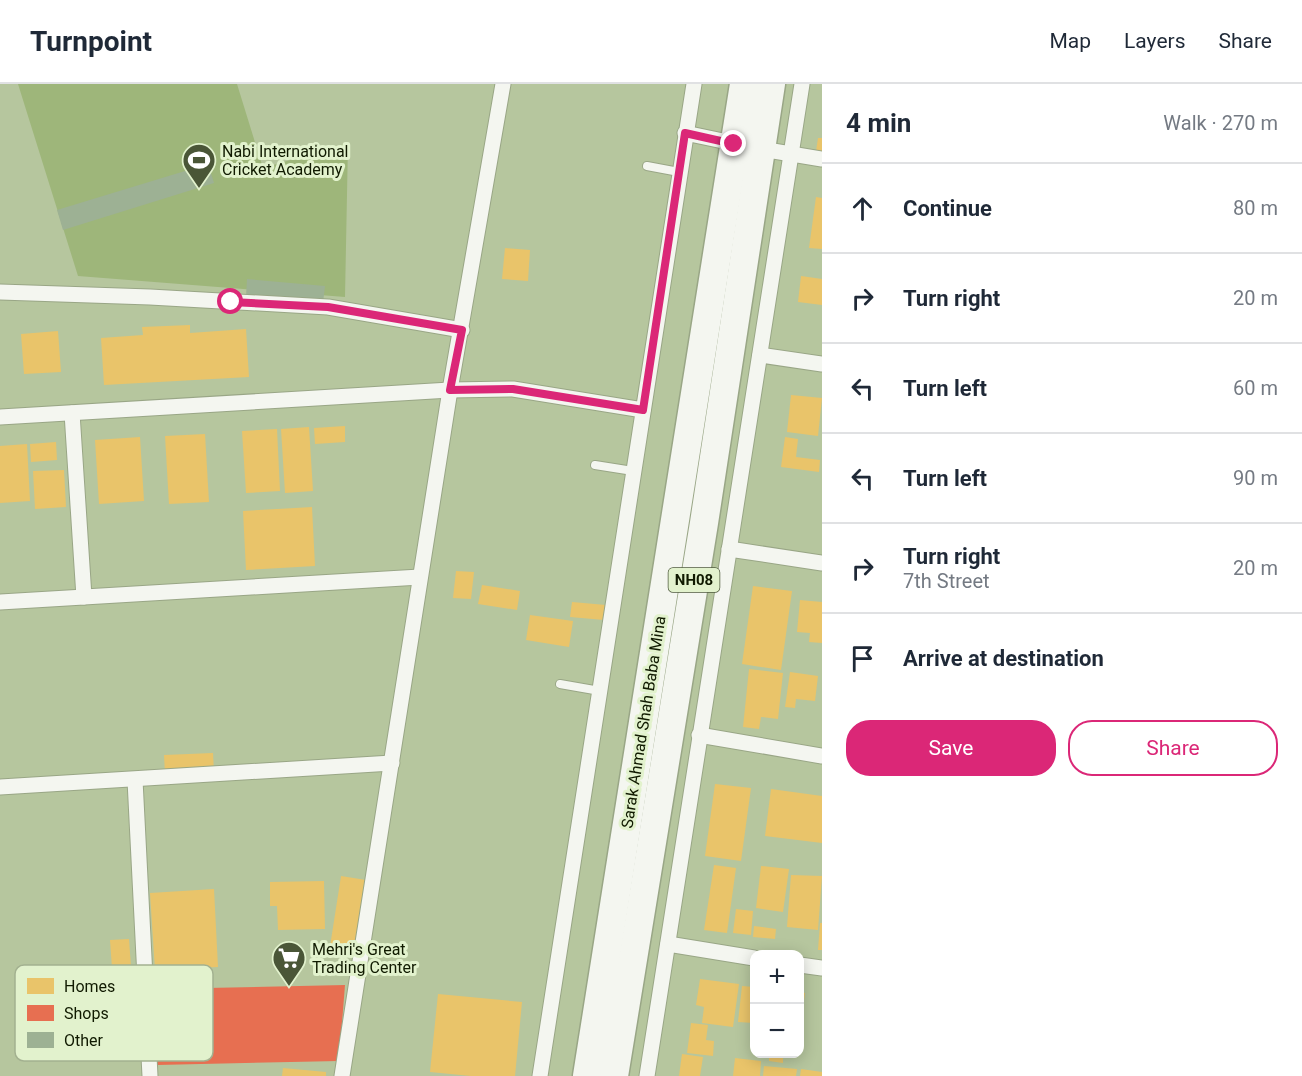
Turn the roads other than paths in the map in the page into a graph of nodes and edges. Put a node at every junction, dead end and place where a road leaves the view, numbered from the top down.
1 (503, 84) edge
2 (694, 84) edge
3 (744, 84) edge
4 (771, 84) edge
5 (802, 84) edge
6 (685, 133) junction
7 (747, 147) junction
8 (790, 154) junction
9 (822, 159) edge
10 (647, 166) dead end
11 (679, 172) junction
12 (0, 292) edge
13 (462, 330) junction
14 (759, 355) junction
15 (822, 364) edge
16 (450, 390) junction
17 (643, 410) junction
18 (72, 412) junction
19 (0, 417) edge
20 (595, 465) dead end
21 (633, 471) junction
22 (729, 549) junction
23 (822, 563) edge
24 (420, 577) junction
25 (84, 597) junction
26 (0, 602) edge
27 (560, 684) dead end
28 (600, 691) junction
29 (699, 735) junction
30 (822, 756) edge
31 (392, 764) junction
32 (135, 780) junction
33 (0, 788) edge
34 (668, 944) junction
35 (750, 957) edge
36 (144, 965) edge
37 (804, 966) edge
38 (822, 968) edge
39 (149, 1061) edge
40 (150, 1076) edge
41 (342, 1076) edge
42 (540, 1076) edge
43 (587, 1076) edge
44 (614, 1076) edge
45 (647, 1076) edge

1 - 13 street
2 - 6 street
3 - 7 highway, Sarak Ahmad Shah Baba Mina / NH08
4 - 7 highway, NH08
5 - 8 street
6 - 7 street
6 - 11 street
7 - 8 street
7 - 43 highway, Sarak Ahmad Shah Baba Mina / NH08
7 - 44 highway, NH08
8 - 9 street
8 - 14 street
10 - 11 lane
11 - 17 street
12 - 13 street
13 - 16 street
14 - 15 street
14 - 22 street
16 - 17 street
16 - 18 street
16 - 24 street
17 - 21 street
18 - 19 street
18 - 25 street
20 - 21 lane
21 - 28 street
22 - 23 street
22 - 29 street
24 - 25 street
24 - 31 street
25 - 26 street
27 - 28 lane
28 - 42 street
29 - 30 street
29 - 34 street
31 - 32 street
31 - 41 street
32 - 33 street
32 - 36 street
34 - 35 street
34 - 45 street
37 - 38 street
39 - 40 street

